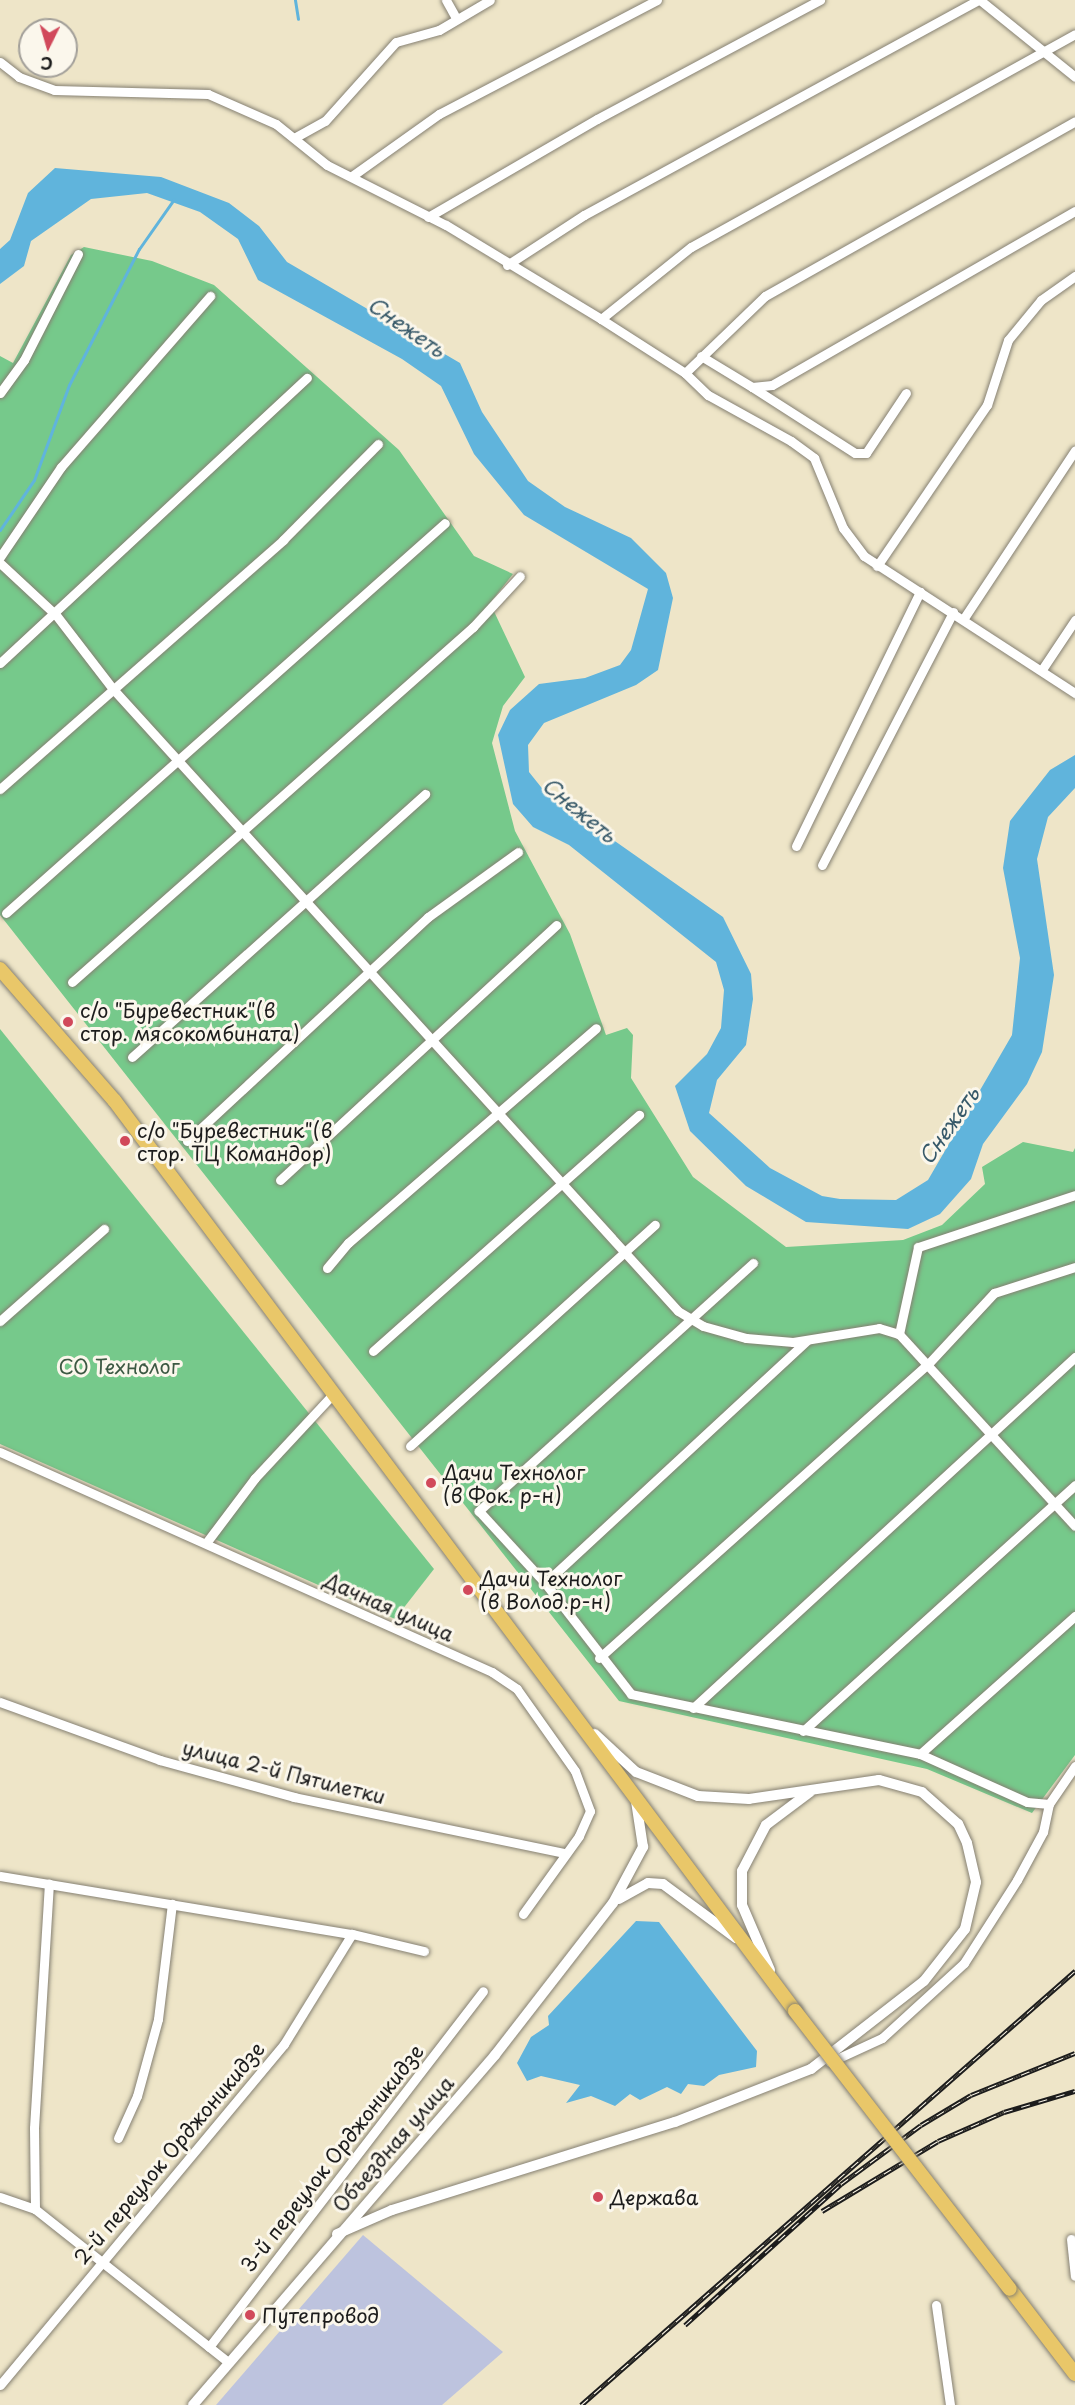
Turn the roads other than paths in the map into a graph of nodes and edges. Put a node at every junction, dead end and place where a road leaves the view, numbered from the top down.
1 (446, 0) edge
2 (489, 0) edge
3 (657, 0) edge
4 (820, 0) edge
5 (979, 0) edge
6 (456, 18) junction
7 (1075, 34) edge
8 (1044, 51) junction
9 (0, 62) edge
10 (1075, 76) edge
11 (1075, 121) edge
12 (294, 138) junction
13 (352, 176) junction
14 (1075, 211) edge
15 (428, 217) junction
16 (78, 254) dead end
17 (507, 265) junction
18 (1075, 276) edge
19 (210, 296) dead end
20 (601, 319) junction
21 (701, 356) junction
22 (685, 374) junction
23 (307, 378) dead end
24 (752, 387) junction
25 (0, 393) edge
26 (906, 393) dead end
27 (378, 444) dead end
28 (1075, 450) edge
29 (446, 523) dead end
30 (0, 557) edge
31 (0, 563) edge
32 (878, 566) junction
33 (520, 576) dead end
34 (921, 592) junction
35 (953, 612) junction
36 (56, 615) junction
37 (964, 618) junction
38 (1075, 620) edge
39 (0, 663) edge
40 (1043, 668) junction
41 (113, 689) junction
42 (1075, 693) edge
43 (176, 759) junction
44 (0, 789) edge
45 (424, 794) dead end
46 (241, 831) junction
47 (796, 846) dead end
48 (518, 852) dead end
49 (822, 865) dead end
50 (305, 902) junction
51 (6, 913) dead end
52 (556, 925) dead end
53 (0, 969) edge
54 (368, 972) junction
55 (72, 982) dead end
56 (596, 1028) dead end
57 (432, 1043) junction
58 (132, 1057) dead end
59 (496, 1114) junction
60 (639, 1115) dead end
61 (187, 1141) dead end
62 (280, 1180) dead end
63 (561, 1185) junction
64 (1075, 1196) edge
65 (656, 1225) dead end
66 (104, 1229) dead end
67 (626, 1255) junction
68 (753, 1263) dead end
69 (1075, 1267) edge
70 (327, 1268) dead end
71 (693, 1320) junction
72 (0, 1321) edge
73 (899, 1334) junction
74 (809, 1339) junction
75 (372, 1351) dead end
76 (1075, 1357) edge
77 (929, 1363) junction
78 (334, 1393) junction
79 (992, 1433) junction
80 (410, 1446) dead end
81 (0, 1452) edge
82 (1075, 1485) edge
83 (1055, 1503) junction
84 (1075, 1526) edge
85 (206, 1543) junction
86 (545, 1583) junction
87 (1075, 1616) edge
88 (599, 1658) junction
89 (0, 1702) edge
90 (693, 1708) junction
91 (580, 1719) junction
92 (803, 1731) junction
93 (920, 1754) junction
94 (1075, 1766) edge
95 (635, 1791) junction
96 (813, 1791) junction
97 (1049, 1804) junction
98 (565, 1853) junction
99 (0, 1876) edge
100 (49, 1883) junction
101 (613, 1903) junction
102 (172, 1904) junction
103 (523, 1914) dead end
104 (352, 1934) junction
105 (748, 1948) junction
106 (424, 1952) dead end
107 (483, 1991) dead end
108 (780, 1991) junction
109 (811, 2069) junction
110 (118, 2138) dead end
111 (0, 2197) edge
112 (370, 2200) junction
113 (35, 2209) junction
114 (383, 2214) junction
115 (337, 2234) junction
116 (1071, 2240) dead end
117 (103, 2260) junction
118 (1075, 2276) edge
119 (936, 2305) dead end
120 (209, 2347) junction
121 (228, 2362) junction
122 (1075, 2374) edge
123 (0, 2385) edge
124 (193, 2405) edge
125 (950, 2405) edge

1 - 6 street
2 - 6 street
3 - 13 street
4 - 15 street
5 - 8 street
5 - 17 street
6 - 12 street
7 - 8 street
8 - 10 street
8 - 20 street
9 - 12 street
11 - 21 street
12 - 13 street
13 - 15 street
14 - 24 street
15 - 17 street
16 - 25 street
17 - 20 street
18 - 32 street
19 - 30 street
20 - 22 street
21 - 22 street
21 - 24 street
22 - 32 street
23 - 36 street
24 - 26 street
27 - 41 street
28 - 37 street
29 - 43 street
31 - 36 street
32 - 34 street
33 - 46 street
34 - 35 street
34 - 47 street
35 - 37 street
35 - 49 street
36 - 39 street
36 - 41 street
37 - 40 street
38 - 40 street
40 - 42 street
41 - 43 street
41 - 44 street
43 - 46 street
43 - 51 street
45 - 50 street
46 - 50 street
46 - 55 street
48 - 54 street
50 - 54 street
50 - 58 street
52 - 57 street
53 - 78 main road
54 - 57 street
54 - 61 street
56 - 59 street
57 - 59 street
57 - 62 street
59 - 63 street
59 - 70 street
60 - 63 street
63 - 67 street
63 - 75 street
64 - 73 street
65 - 67 street
66 - 72 street
67 - 71 street
67 - 80 street
68 - 71 street
69 - 77 street
71 - 74 street
71 - 86 street
73 - 74 street
73 - 77 street
74 - 86 street
76 - 79 street
77 - 79 street
77 - 88 street
78 - 85 street
78 - 91 main road
79 - 83 street
79 - 90 street
81 - 85 street, Дачная улица
82 - 83 street
83 - 84 street
83 - 92 street
85 - 98 street, Дачная улица
86 - 88 street
87 - 93 street
88 - 90 street
89 - 98 street, улица 2-й Пятилетки
90 - 92 street
91 - 95 main road
91 - 96 street
92 - 93 street
93 - 97 street
94 - 97 street
95 - 101 street
95 - 105 main road
96 - 108 street
96 - 109 street
97 - 109 street
98 - 103 street, Дачная улица
99 - 100 street
100 - 102 street
100 - 113 street
101 - 105 street
101 - 112 street, Объездная улица
102 - 104 street
102 - 110 street
104 - 106 street
104 - 117 street, 2-й переулок Орджоникидзе
105 - 108 main road
107 - 120 street, 3-й переулок Орджоникидзе
108 - 122 main road, bridge
109 - 114 street
111 - 113 street
112 - 114 street
112 - 115 street, Объездная улица
113 - 117 street
114 - 115 street
115 - 121 street, Объездная улица
116 - 118 street
117 - 120 street
117 - 123 street, 2-й переулок Орджоникидзе
119 - 125 street
120 - 121 street
121 - 124 street, Объездная улица

